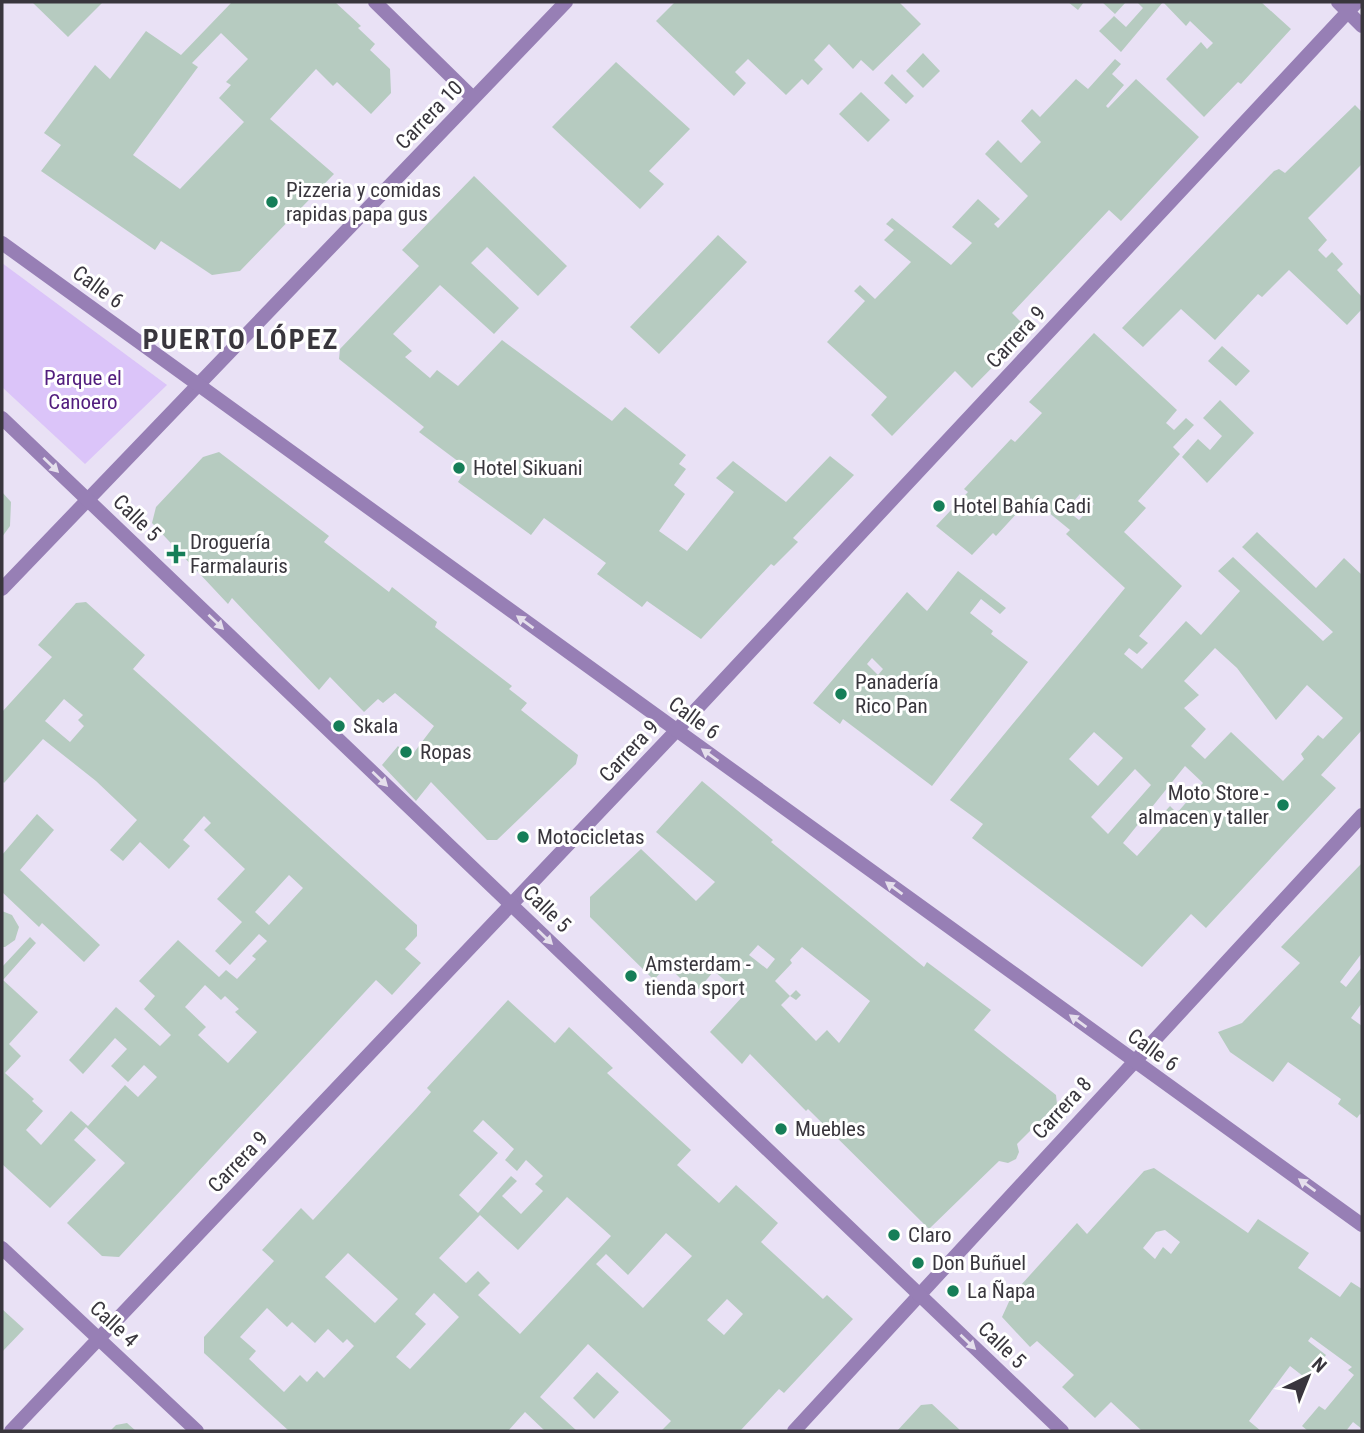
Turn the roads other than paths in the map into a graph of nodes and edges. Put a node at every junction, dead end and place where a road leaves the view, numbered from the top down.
1 (375, 2) edge
2 (566, 2) edge
3 (1348, 5) edge
4 (1362, 26) edge
5 (473, 98) junction
6 (2, 243) edge
7 (199, 385) junction
8 (2, 418) edge
9 (88, 500) junction
10 (2, 589) edge
11 (676, 731) junction
12 (1362, 815) edge
13 (512, 905) junction
14 (1134, 1061) junction
15 (1362, 1225) edge
16 (2, 1248) edge
17 (919, 1294) junction
18 (99, 1339) junction
19 (11, 1431) edge
20 (197, 1431) edge
21 (794, 1431) edge
22 (1062, 1431) edge

1 - 5 street
2 - 5 street, Carrera 10
3 - 4 street
3 - 11 street, Carrera 9
5 - 7 street, Carrera 10
6 - 7 street, Calle 6
7 - 9 street, Carrera 10
11 -> 7 street, Calle 6
8 -> 9 street, Calle 5
9 - 10 street, Carrera 10
9 -> 13 street, Calle 5
11 - 13 street, Carrera 9
14 -> 11 street, Calle 6
12 - 14 street, Carrera 8
13 -> 17 street, Calle 5
13 - 18 street, Carrera 9
15 -> 14 street, Calle 6
14 - 17 street, Carrera 8
16 - 18 street, Calle 4
17 - 21 street, Carrera 8
17 -> 22 street, Calle 5
18 - 19 street, Carrera 9
18 - 20 street, Calle 4

